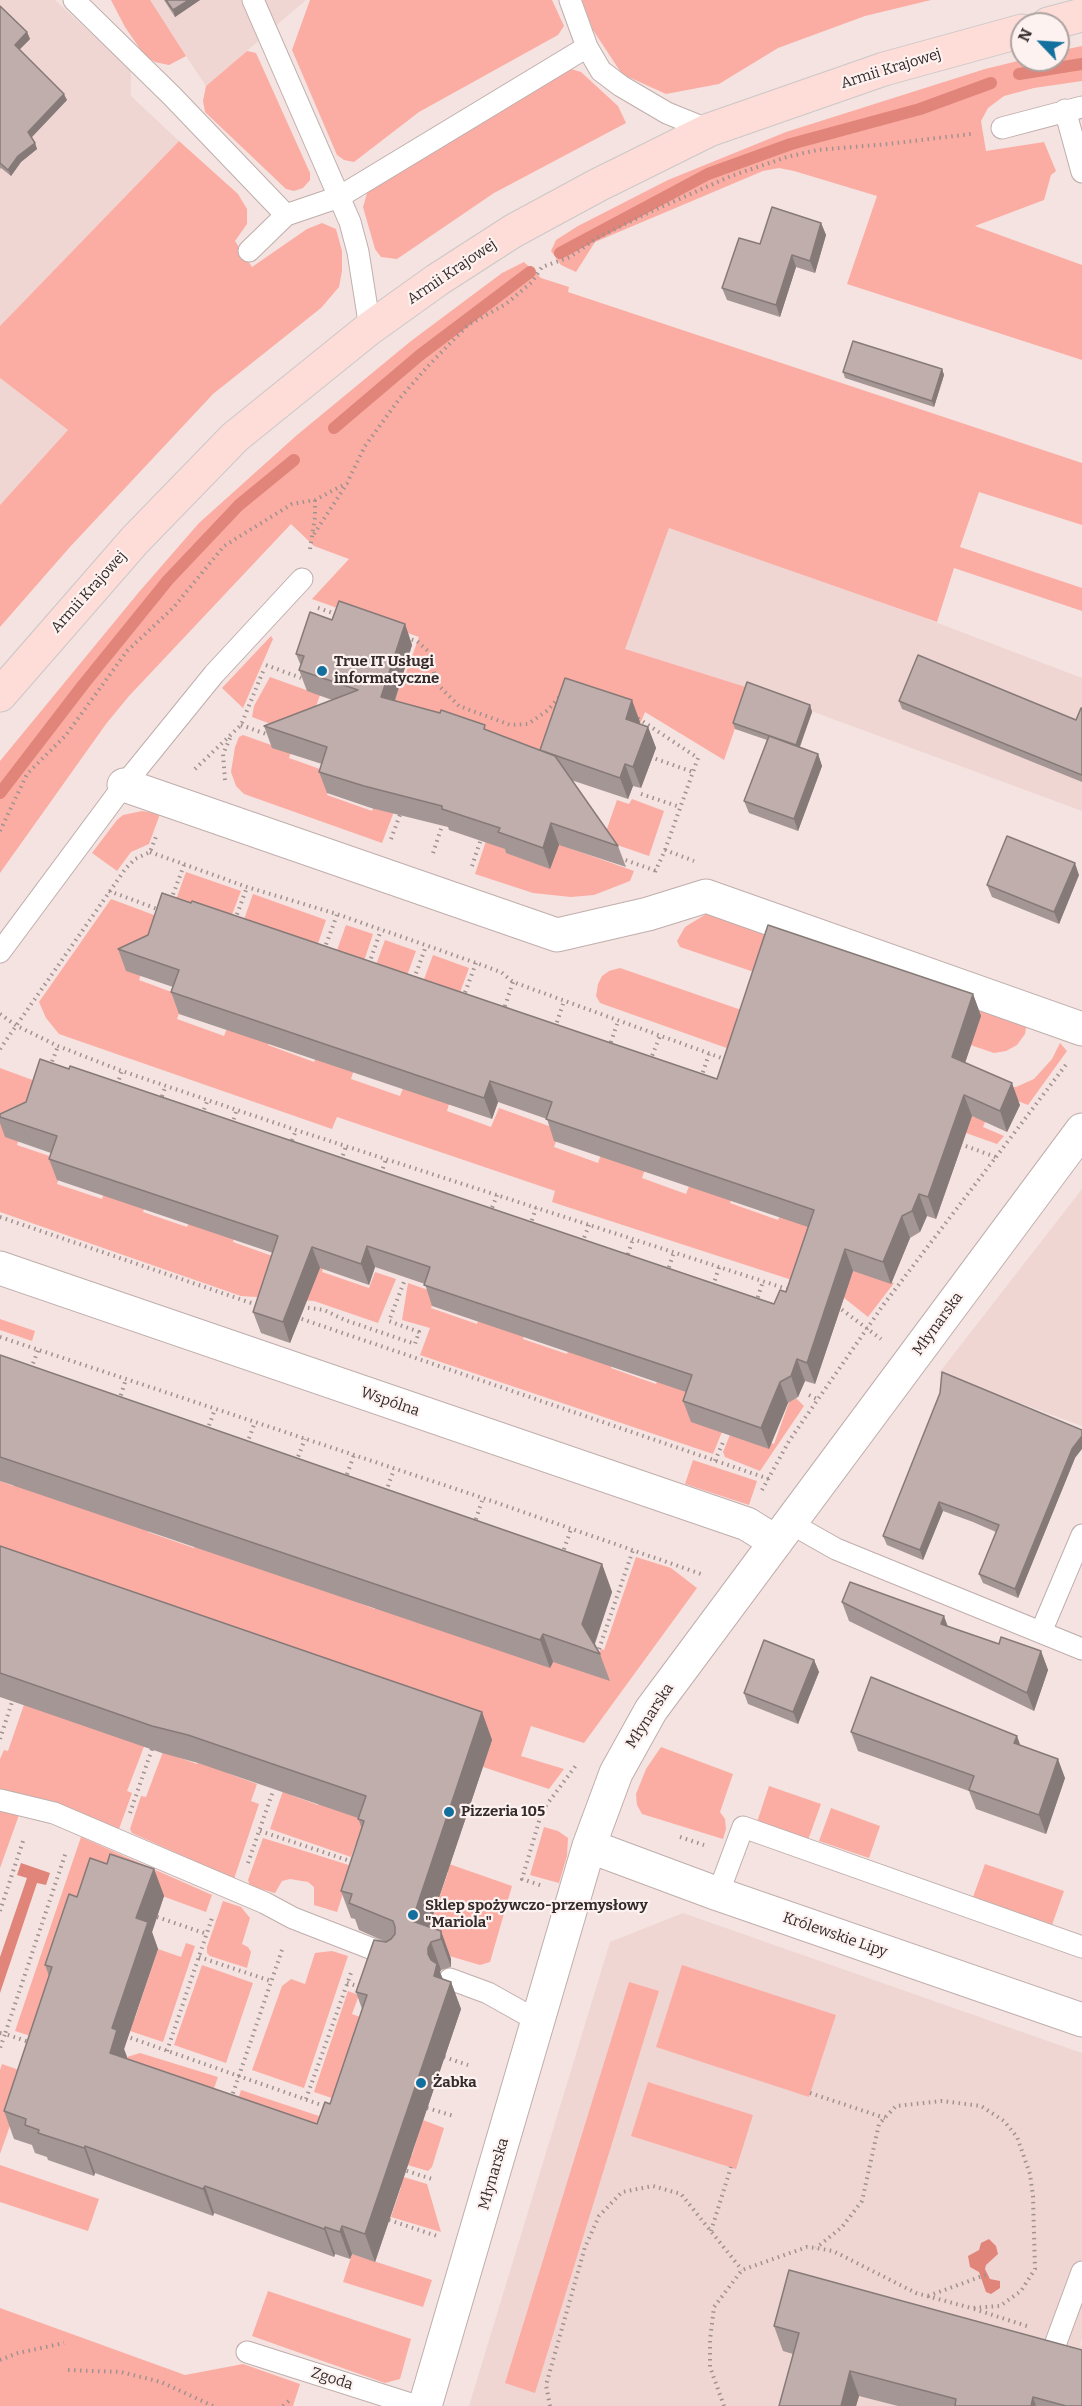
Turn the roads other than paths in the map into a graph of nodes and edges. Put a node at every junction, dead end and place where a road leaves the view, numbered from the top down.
1 (253, 0) edge
2 (570, 0) edge
3 (77, 2) edge
4 (1010, 34) edge
5 (587, 47) junction
6 (1073, 109) edge
7 (1002, 128) road end
8 (710, 130) junction
9 (1082, 172) edge
10 (339, 197) junction
11 (286, 215) junction
12 (249, 251) dead end
13 (370, 328) junction
14 (297, 584) road end
15 (0, 695) edge
16 (124, 785) junction
17 (0, 952) edge
18 (1078, 1041) edge
19 (1082, 1130) edge
20 (0, 1268) edge
21 (783, 1533) junction
22 (1082, 1535) edge
23 (1041, 1632) junction
24 (1082, 1649) edge
25 (0, 1800) edge
26 (589, 1846) junction
27 (718, 1894) junction
28 (1082, 1947) edge
29 (393, 1958) edge
30 (450, 1979) edge
31 (1082, 2020) edge
32 (538, 2021) junction
33 (1082, 2272) edge
34 (1057, 2341) edge
35 (247, 2352) dead end
36 (417, 2406) edge
37 (425, 2406) edge

1 - 10 lane
2 - 5 lane
3 - 11 lane
4 - 8 main road, Armii Krajowej
5 - 8 lane
5 - 10 lane
6 - 7 lane
6 - 9 lane
8 - 13 main road, Armii Krajowej
10 - 11 lane
10 - 13 lane
11 - 12 lane
13 - 15 main road, Armii Krajowej
14 - 16 lane
16 - 17 lane
16 - 18 street
19 - 21 street, Młynarska
20 - 21 street, Wspólna
21 - 23 lane
21 - 26 street, Młynarska
22 - 23 lane
23 - 24 lane
25 - 29 lane
26 - 27 street, Królewskie Lipy
26 - 32 street, Młynarska
27 - 28 lane
27 - 31 street, Królewskie Lipy
30 - 32 lane
32 - 37 street, Młynarska
33 - 34 lane
35 - 36 lane, Zgoda

